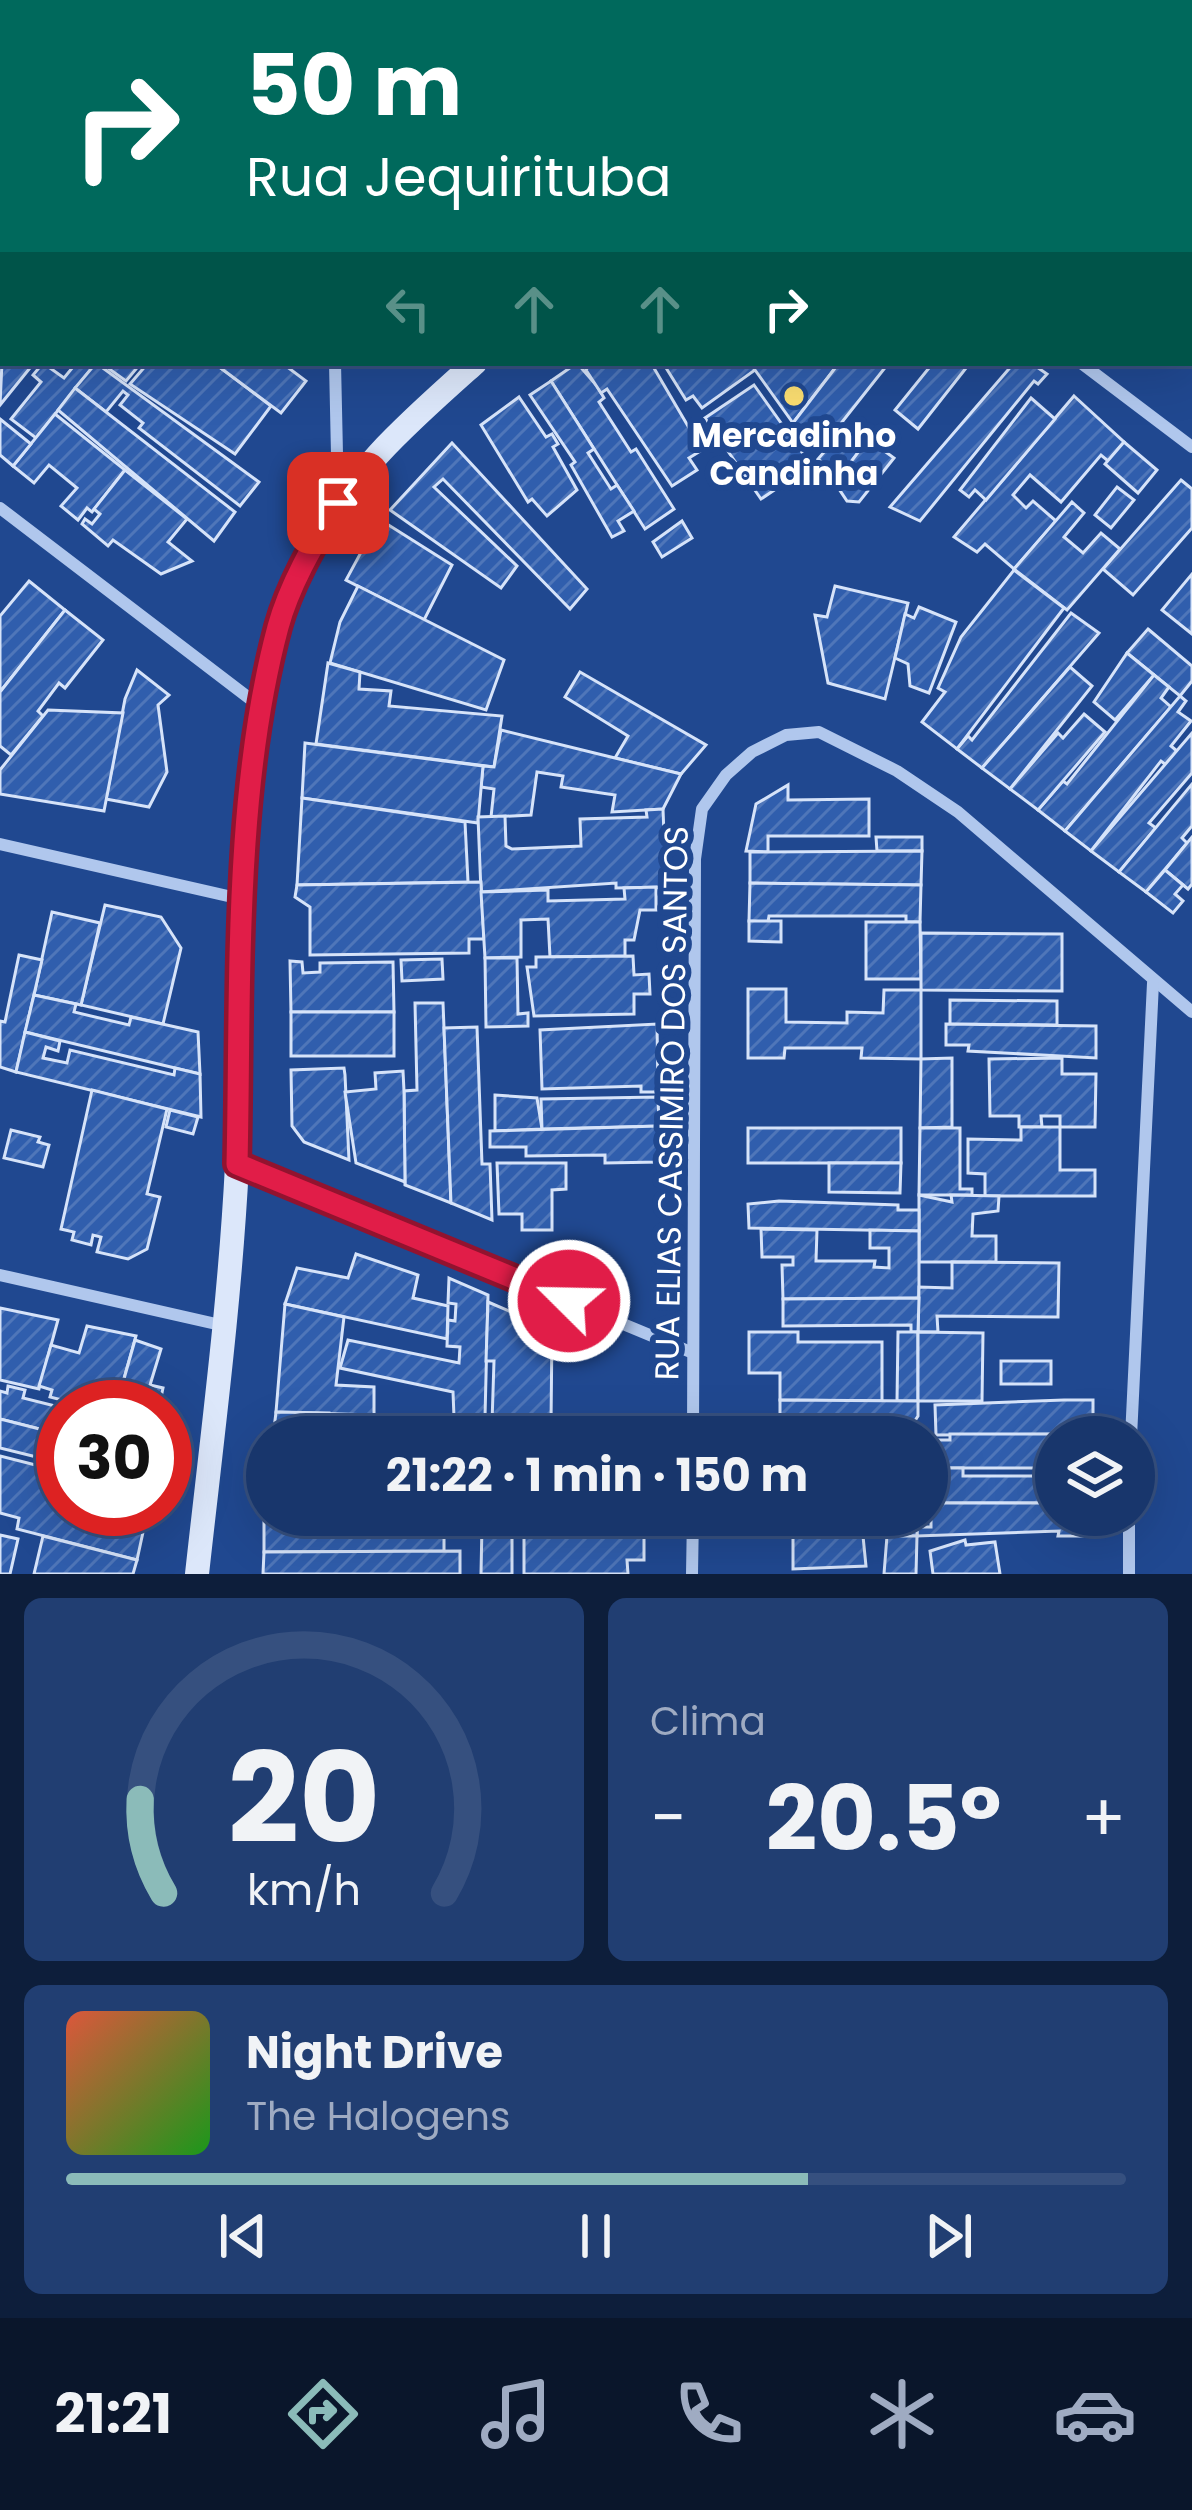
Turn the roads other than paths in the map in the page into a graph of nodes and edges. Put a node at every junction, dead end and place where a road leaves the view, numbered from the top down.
1 (335, 366) edge
2 (472, 366) edge
3 (1085, 366) edge
4 (1192, 447) edge
5 (338, 503) junction
6 (0, 508) edge
7 (262, 709) junction
8 (0, 844) edge
9 (241, 898) junction
10 (1153, 982) junction
11 (1192, 1012) edge
12 (237, 1164) junction
13 (0, 1275) edge
14 (225, 1326) junction
15 (693, 1353) junction
16 (693, 1416) edge
17 (1132, 1416) edge
18 (693, 1536) edge
19 (1129, 1536) edge
20 (196, 1574) edge
21 (692, 1574) edge
22 (1129, 1574) edge

1 - 5 street
2 - 5 main road
3 - 4 street
5 - 7 main road
6 - 7 street
7 - 9 main road
8 - 9 street
9 - 12 main road
10 - 11 street, RUA ELIAS CASSIMIRO DOS SANTOS
10 - 15 street, RUA ELIAS CASSIMIRO DOS SANTOS
10 - 17 street
12 - 14 main road
12 - 15 street
13 - 14 street
14 - 20 main road
15 - 16 street, RUA ELIAS CASSIMIRO DOS SANTOS
18 - 21 street
19 - 22 street

